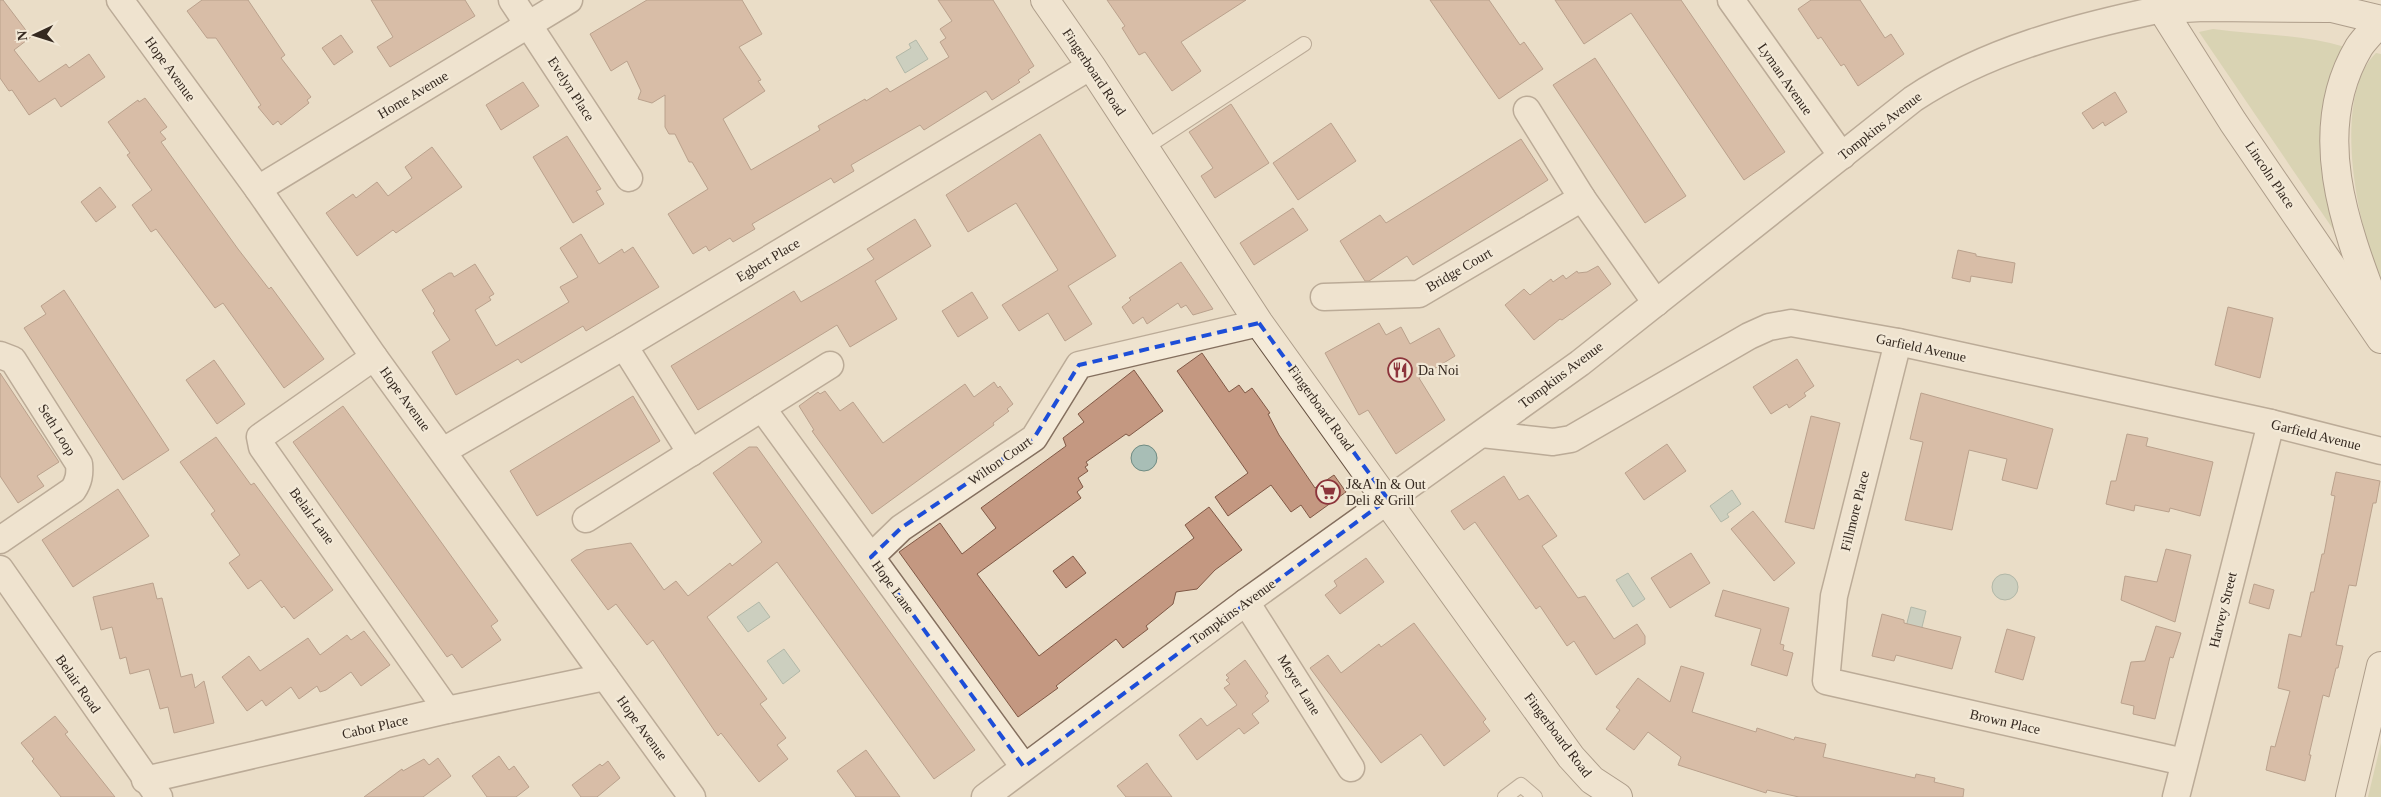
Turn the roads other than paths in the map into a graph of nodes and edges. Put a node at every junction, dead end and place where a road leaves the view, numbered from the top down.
1 (120, 0) edge
2 (512, 0) edge
3 (569, 0) edge
4 (1045, 0) edge
5 (1731, 0) edge
6 (2302, 0) edge
7 (2159, 5) edge
8 (2328, 8) junction
9 (2381, 21) edge
10 (529, 24) junction
11 (1304, 44) dead end
12 (1091, 66) junction
13 (1527, 110) dead end
14 (1145, 148) junction
15 (1838, 151) junction
16 (629, 178) dead end
17 (258, 189) junction
18 (1582, 198) junction
19 (1324, 297) dead end
20 (1656, 303) junction
21 (2381, 321) edge
22 (1259, 323) junction
23 (2381, 339) edge
24 (1898, 342) junction
25 (624, 346) junction
26 (0, 355) edge
27 (374, 357) junction
28 (830, 365) dead end
29 (762, 408) junction
30 (2271, 423) junction
31 (1482, 434) junction
32 (443, 451) junction
33 (2381, 451) edge
34 (691, 453) junction
35 (1388, 499) junction
36 (586, 519) dead end
37 (0, 540) edge
38 (871, 557) junction
39 (1, 572) edge
40 (1246, 602) junction
41 (2381, 666) edge
42 (605, 677) junction
43 (1826, 681) joint
44 (447, 710) junction
45 (2184, 762) junction
46 (1024, 767) junction
47 (1351, 768) dead end
48 (152, 788) edge
49 (692, 797) edge
50 (986, 797) edge
51 (1505, 797) edge
52 (1535, 797) edge
53 (1618, 797) edge
54 (2176, 797) edge
55 (2350, 797) edge

1 - 17 street, Hope Avenue
2 - 10 street, Evelyn Place
3 - 10 street, Home Avenue
4 - 12 street, Fingerboard Road
5 - 15 street, Lyman Avenue
6 - 8 street
7 - 8 street
7 - 15 street, Tompkins Avenue
7 - 23 street, Lincoln Place
8 - 9 street
9 - 21 street
10 - 16 street, Evelyn Place
10 - 17 street, Home Avenue
11 - 14 lane
12 - 14 street, Fingerboard Road
12 - 25 street, Egbert Place
13 - 18 street
14 - 22 street, Fingerboard Road
15 - 20 street, Tompkins Avenue
17 - 27 street, Hope Avenue
18 - 19 street, Bridge Court
18 - 20 street
20 - 31 street, Tompkins Avenue
22 - 35 street, Fingerboard Road
22 - 38 street, Wilton Court
24 - 30 street, Garfield Avenue
24 - 31 street, Garfield Avenue
24 - 43 street, Fillmore Place
25 - 32 street, Egbert Place
25 - 34 street
26 - 37 street, Seth Loop
27 - 32 street, Hope Avenue
27 - 44 street, Belair Lane
28 - 29 street
29 - 34 street
29 - 38 street, Hope Lane
30 - 33 street, Garfield Avenue
30 - 45 street, Harvey Street
31 - 35 street, Tompkins Avenue
32 - 42 street, Hope Avenue
34 - 36 street
35 - 40 street, Tompkins Avenue
35 - 53 street, Fingerboard Road
38 - 46 street, Hope Lane
39 - 48 street, Belair Road
40 - 46 street, Tompkins Avenue
40 - 47 street, Meyer Lane
41 - 55 street
42 - 44 street, Cabot Place
42 - 49 street, Hope Avenue
43 - 45 street, Brown Place
44 - 48 street, Cabot Place
45 - 54 street, Harvey Street
46 - 50 street, Tompkins Avenue
51 - 52 lane

